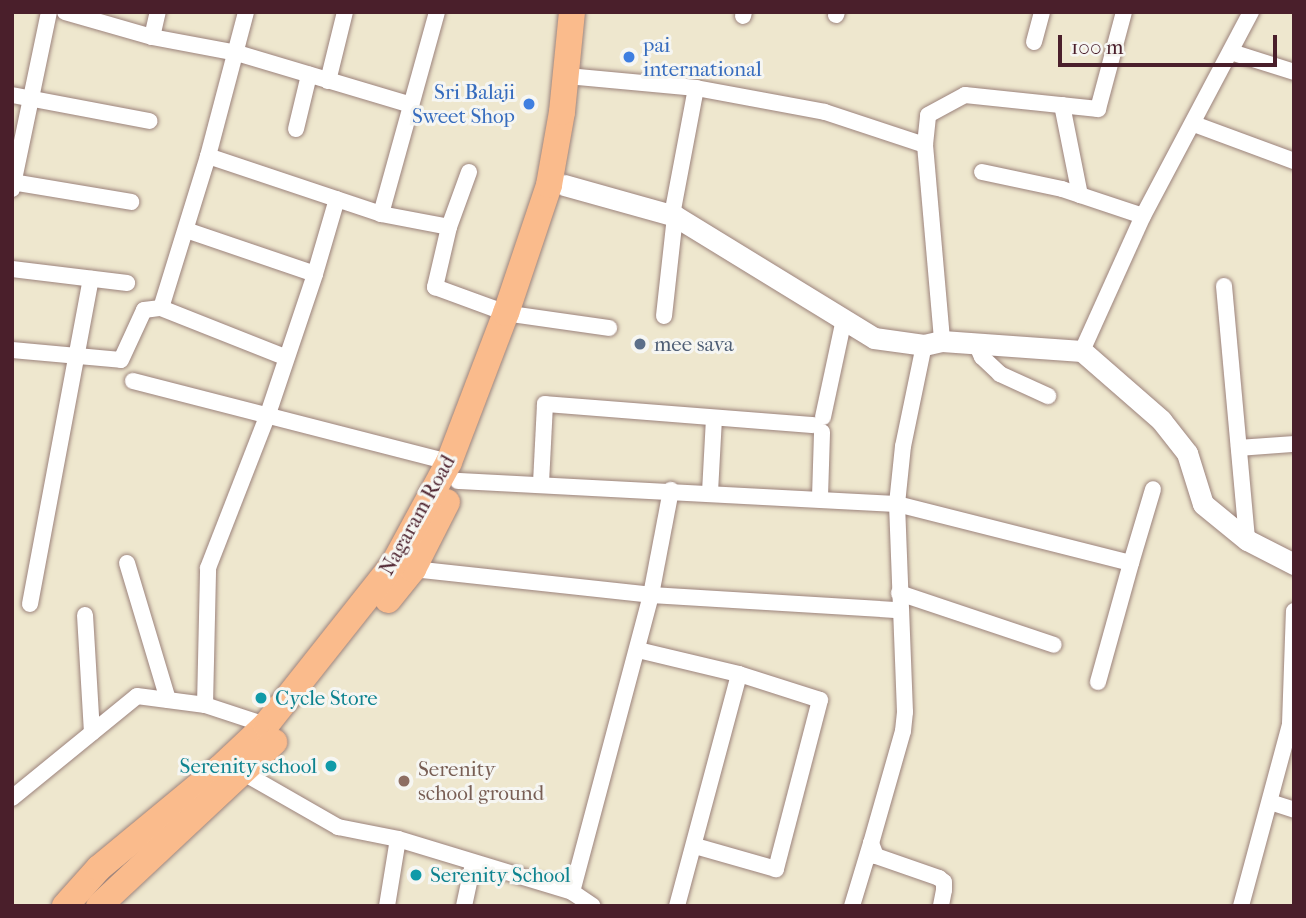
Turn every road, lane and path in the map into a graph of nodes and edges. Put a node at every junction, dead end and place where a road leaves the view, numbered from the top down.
1 (49, 12) edge
2 (65, 12) edge
3 (158, 12) edge
4 (246, 12) edge
5 (345, 12) edge
6 (437, 12) edge
7 (572, 12) edge
8 (584, 12) edge
9 (1042, 12) edge
10 (1124, 12) edge
11 (1251, 12) edge
12 (152, 37) junction
13 (1034, 42) dead end
14 (1231, 52) junction
15 (237, 53) junction
16 (1294, 72) edge
17 (309, 75) junction
18 (578, 77) junction
19 (328, 81) junction
20 (696, 88) junction
21 (12, 95) edge
22 (31, 100) junction
23 (411, 105) junction
24 (1062, 105) junction
25 (150, 121) dead end
26 (1194, 124) junction
27 (296, 129) dead end
28 (925, 145) junction
29 (208, 156) junction
30 (1294, 161) edge
31 (469, 172) dead end
32 (982, 172) dead end
33 (13, 182) edge
34 (565, 186) junction
35 (12, 189) edge
36 (1080, 195) junction
37 (337, 199) junction
38 (131, 202) dead end
39 (381, 214) junction
40 (674, 215) junction
41 (1143, 216) junction
42 (449, 227) junction
43 (186, 230) junction
44 (12, 270) edge
45 (315, 274) junction
46 (91, 279) junction
47 (127, 283) dead end
48 (1224, 286) dead end
49 (161, 308) junction
50 (512, 314) junction
51 (664, 316) dead end
52 (844, 318) junction
53 (609, 328) dead end
54 (933, 343) junction
55 (976, 343) junction
56 (12, 350) edge
57 (1082, 351) junction
58 (79, 354) junction
59 (285, 357) junction
60 (133, 381) dead end
61 (1048, 396) dead end
62 (267, 417) junction
63 (714, 418) junction
64 (819, 425) junction
65 (1294, 444) edge
66 (1239, 448) junction
67 (453, 471) junction
68 (541, 483) junction
69 (1153, 489) dead end
70 (671, 490) junction
71 (710, 492) junction
72 (820, 497) junction
73 (897, 503) junction
74 (1247, 540) junction
75 (127, 563) dead end
76 (1131, 563) junction
77 (1294, 564) edge
78 (413, 569) junction
79 (899, 593) junction
80 (651, 595) junction
81 (30, 604) dead end
82 (899, 610) junction
83 (1294, 611) edge
84 (85, 615) dead end
85 (1054, 645) dead end
86 (638, 650) junction
87 (1293, 666) edge
88 (739, 674) junction
89 (1098, 682) dead end
90 (168, 700) junction
91 (205, 705) junction
92 (266, 725) junction
93 (92, 733) junction
94 (242, 772) junction
95 (12, 798) edge
96 (1270, 802) junction
97 (188, 807) junction
98 (1294, 810) edge
99 (398, 839) junction
100 (871, 843) junction
101 (695, 846) junction
102 (473, 864) junction
103 (572, 892) junction
104 (65, 906) edge
105 (99, 906) edge
106 (387, 906) edge
107 (464, 906) edge
108 (593, 906) edge
109 (677, 906) edge
110 (852, 906) edge
111 (941, 906) edge
112 (1241, 906) edge

1 - 22 street
2 - 12 street
3 - 12 street
4 - 15 street
5 - 19 street
6 - 23 street
7 - 50 main road, Nagaram Road
8 - 18 main road, Nagaram Road
9 - 13 street
10 - 24 street
11 - 14 street
12 - 15 street
14 - 16 street
14 - 26 street
15 - 17 street
15 - 29 street
17 - 19 street
17 - 27 street
18 - 20 street
18 - 34 main road, Nagaram Road
19 - 23 street
20 - 28 street
20 - 40 street
21 - 22 street
22 - 25 street
22 - 33 street
23 - 39 street
24 - 28 street
24 - 36 street
26 - 30 street
26 - 41 street
28 - 54 street
29 - 37 street
29 - 43 street
31 - 42 street
32 - 36 street
33 - 35 street
33 - 38 street
34 - 40 street
34 - 50 main road, Nagaram Road
36 - 41 street
37 - 39 street
37 - 45 street
39 - 42 street
40 - 51 street
40 - 52 street
41 - 57 street
42 - 50 street
43 - 45 street
43 - 49 street
44 - 46 street
45 - 59 street
46 - 47 street
46 - 58 street
48 - 66 street
49 - 58 street
49 - 59 street
50 - 53 street
50 - 67 main road, Nagaram Road
52 - 54 street
52 - 64 street
54 - 55 street
54 - 73 street
55 - 57 street
55 - 61 street
56 - 58 street
57 - 74 street
58 - 81 street
59 - 62 street
60 - 62 street
62 - 67 street
62 - 91 street
63 - 64 street
63 - 68 street
63 - 71 street
64 - 72 street
65 - 66 street
66 - 74 street
67 - 68 street
67 - 78 main road, Nagaram Road
67 - 92 main road, Nagaram Road
68 - 70 street
69 - 76 street
70 - 71 street
70 - 80 street
71 - 72 street
72 - 73 street
73 - 76 street
73 - 79 street
74 - 77 street
75 - 90 street
76 - 89 street
78 - 80 street
78 - 94 main road, Nagaram Road
79 - 82 street
79 - 85 street
80 - 82 street
80 - 86 street
82 - 100 street
83 - 87 street
84 - 93 street
86 - 88 street
86 - 103 street
87 - 96 street
88 - 101 street
88 - 101 street
90 - 91 street
90 - 93 street
91 - 92 street
92 - 97 main road, Nagaram Road
93 - 95 street
94 - 97 main road, Nagaram Road
94 - 99 street
96 - 98 street
96 - 112 street
97 - 104 main road, Nagaram Road
97 - 105 main road, Nagaram Road
99 - 102 street
99 - 106 street
100 - 110 street
100 - 111 street
101 - 109 street
102 - 103 street
102 - 107 street
103 - 108 street

